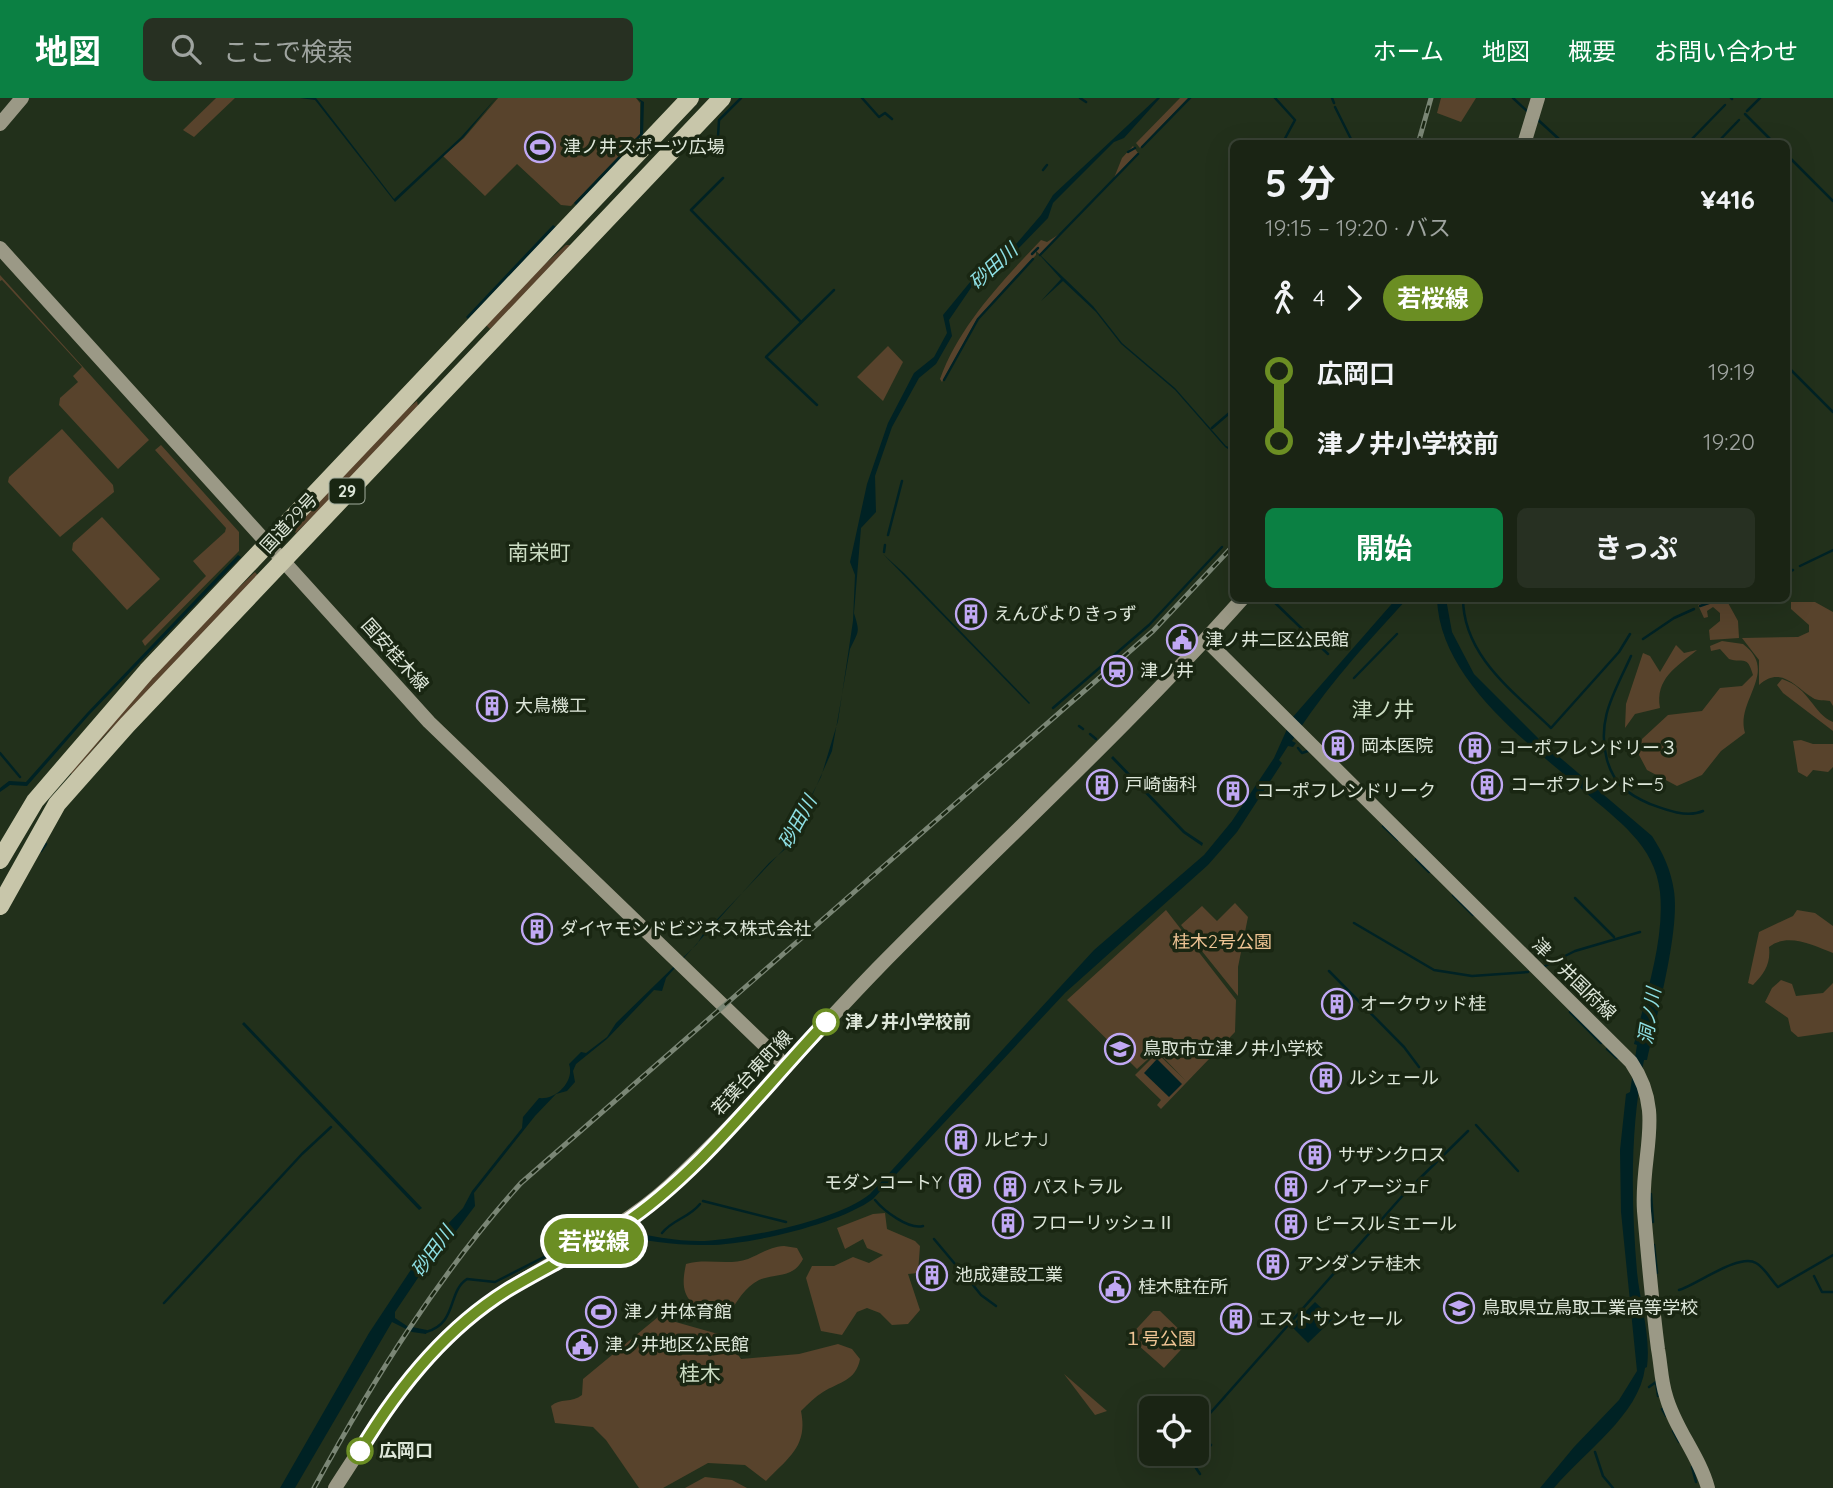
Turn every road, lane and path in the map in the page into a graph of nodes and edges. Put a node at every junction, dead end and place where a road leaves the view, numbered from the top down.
1 (22, 98) edge
2 (690, 98) edge
3 (722, 98) edge
4 (1538, 98) edge
5 (0, 124) edge
6 (1525, 140) edge
7 (0, 248) edge
8 (269, 545) junction
9 (283, 560) junction
10 (1239, 602) edge
11 (1206, 640) junction
12 (0, 860) edge
13 (0, 906) edge
14 (785, 1065) junction
15 (335, 1488) edge
16 (1708, 1488) edge

1 - 5 main road
2 - 8 highway, 国道29号 / 29
3 - 9 highway, 国道29号 / 29
4 - 6 main road
7 - 8 main road, 国安桂木線
8 - 9 main road, 国安桂木線
8 - 12 highway, 国道29号 / 29
9 - 13 highway, 国道29号 / 29
9 - 14 main road, 国安桂木線
10 - 11 main road, 若葉台東町線
11 - 14 main road, 若葉台東町線
11 - 16 main road, 津ノ井国府線
14 - 15 main road, 若葉台東町線

